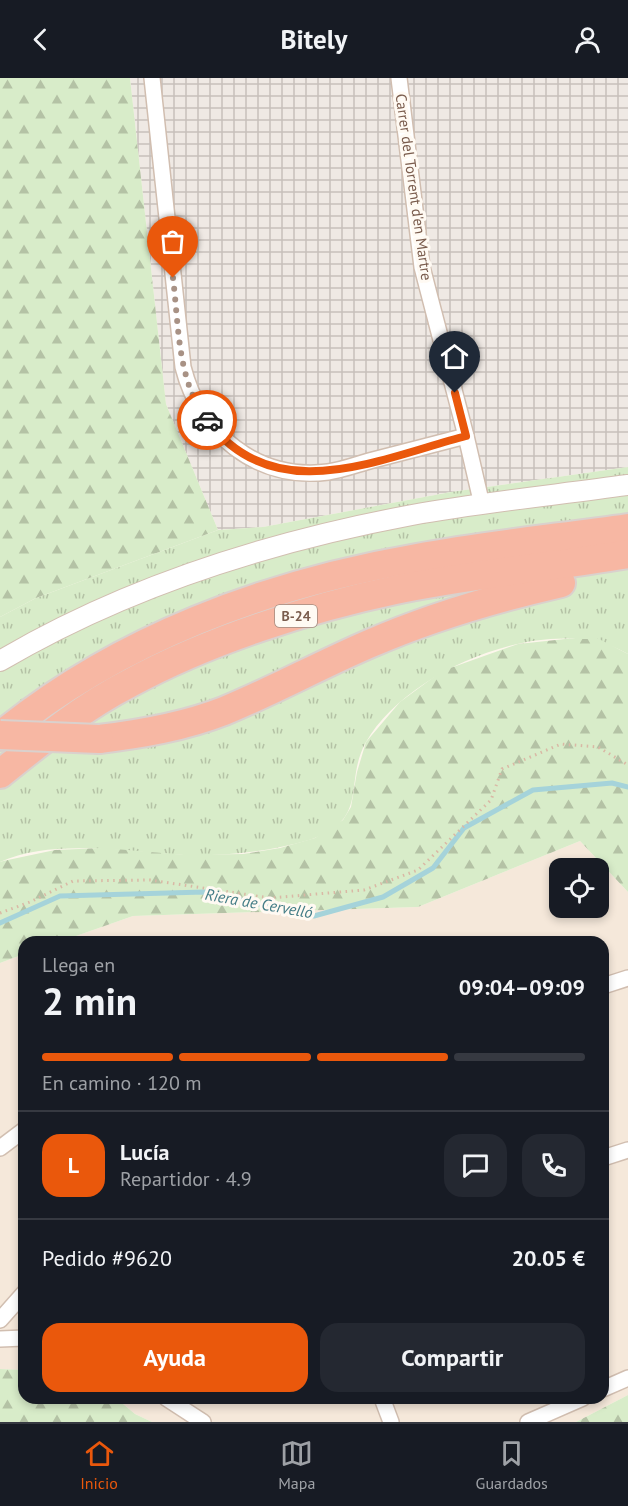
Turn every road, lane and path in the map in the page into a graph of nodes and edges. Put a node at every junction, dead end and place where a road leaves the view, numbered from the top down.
1 (152, 78) edge
2 (399, 78) edge
3 (466, 436) junction
4 (628, 485) edge
5 (482, 504) junction
6 (628, 528) edge
7 (628, 554) edge
8 (628, 564) edge
9 (0, 661) edge
10 (0, 736) edge
11 (628, 765) edge
12 (0, 774) edge
13 (0, 913) edge
14 (628, 978) edge
15 (609, 984) edge
16 (18, 1134) edge
17 (0, 1148) edge
18 (628, 1150) edge
19 (609, 1156) edge
20 (18, 1300) edge
21 (0, 1320) edge
22 (18, 1338) edge
23 (0, 1339) edge
24 (628, 1378) edge
25 (609, 1386) edge
26 (175, 1404) edge
27 (384, 1404) edge
28 (569, 1404) edge
29 (203, 1422) edge
30 (391, 1422) edge
31 (528, 1422) edge

1 - 3 street
2 - 3 street, Carrer del Torrent d'en Martre
3 - 5 street, Carrer del Torrent d'en Martre
4 - 5 street
5 - 9 street
6 - 10 highway, B-24
7 - 12 highway, B-24
8 - 10 highway, bridge
11 - 13 path
14 - 15 street
16 - 17 street
18 - 19 street
20 - 21 street
22 - 23 street
24 - 25 street
26 - 29 street
27 - 30 street
28 - 31 street

